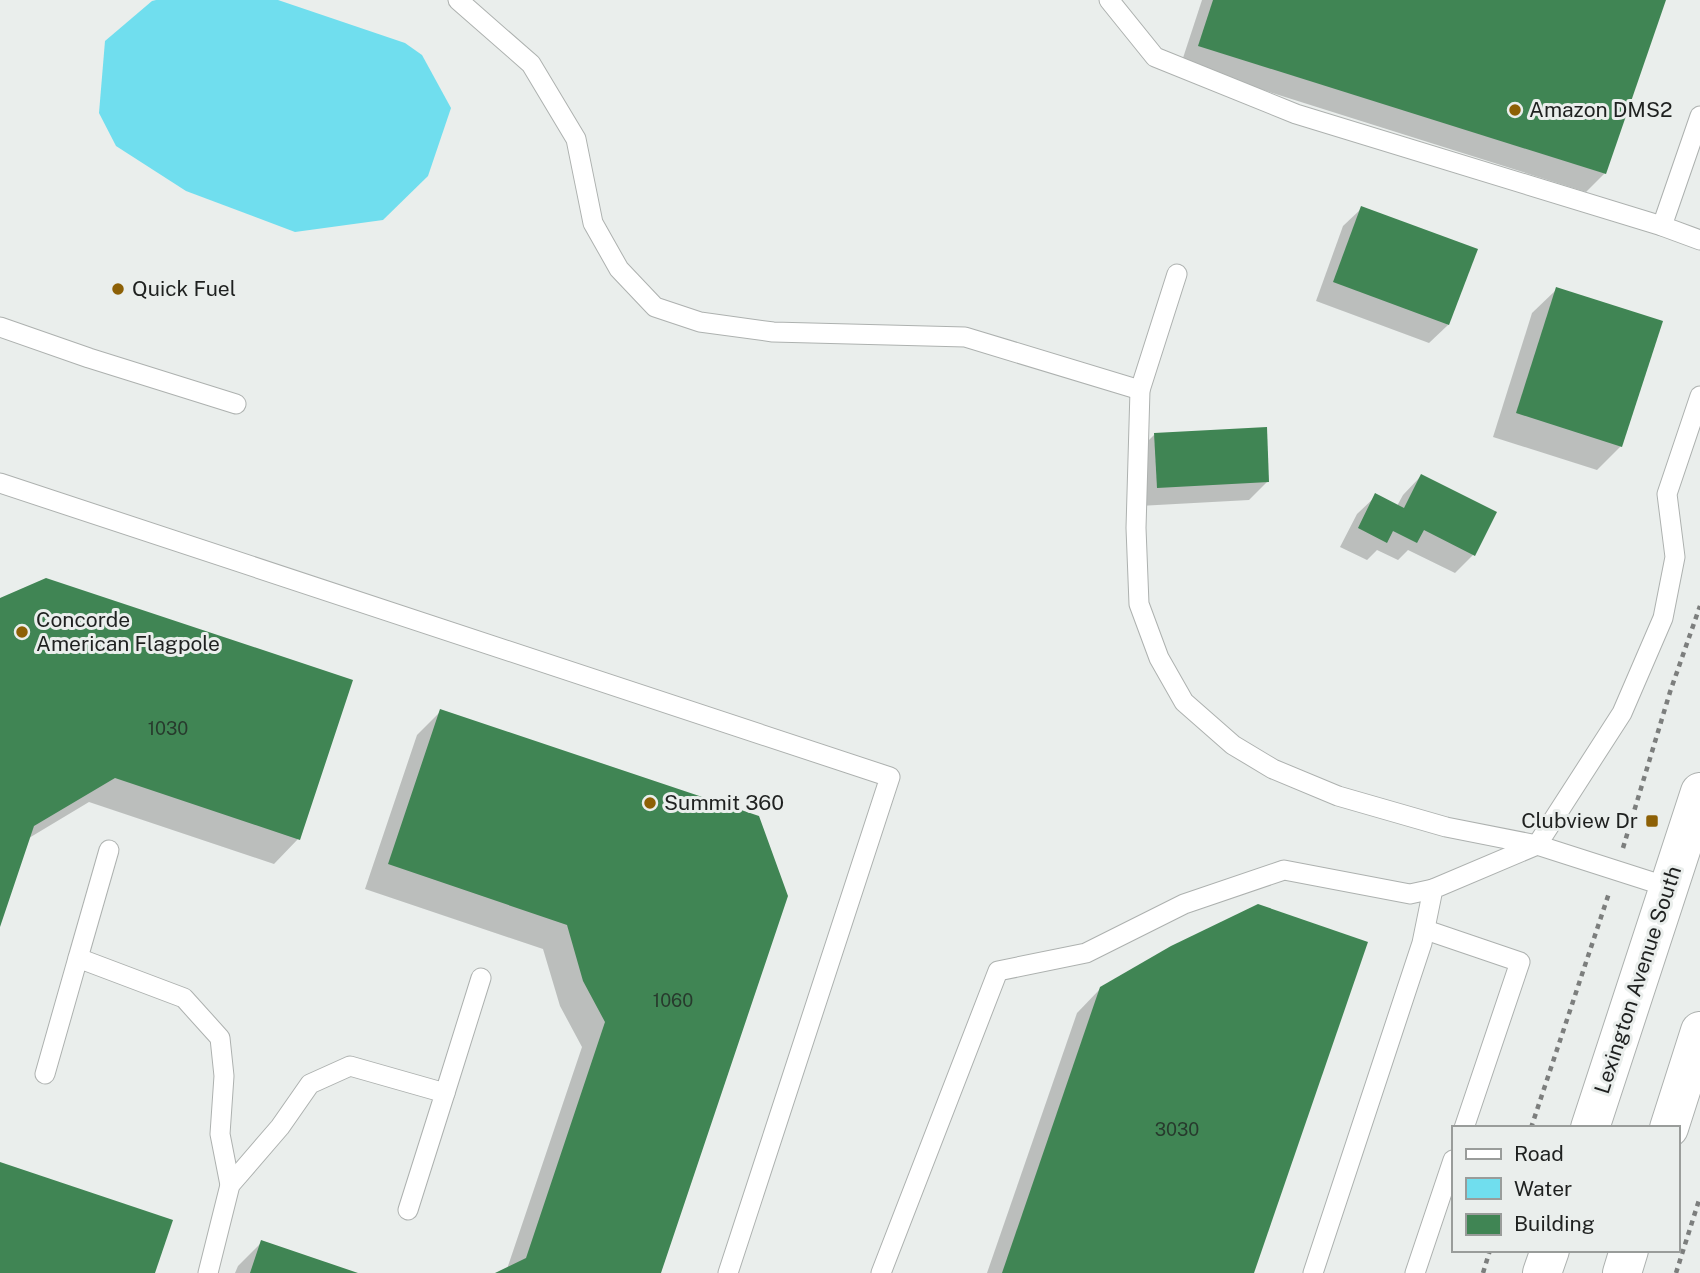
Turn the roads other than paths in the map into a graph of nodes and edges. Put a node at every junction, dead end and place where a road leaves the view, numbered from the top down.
1 (458, 0) edge
2 (1109, 0) edge
3 (1700, 116) edge
4 (1662, 226) junction
5 (1700, 240) edge
6 (1177, 274) dead end
7 (0, 327) edge
8 (1140, 390) junction
9 (1700, 396) edge
10 (236, 404) dead end
11 (0, 483) edge
12 (1700, 792) edge
13 (1537, 845) junction
14 (109, 850) dead end
15 (1433, 889) junction
16 (1684, 892) edge
17 (1426, 930) junction
18 (78, 958) junction
19 (481, 978) dead end
20 (1700, 1031) edge
21 (44, 1074) dead end
22 (445, 1093) junction
23 (1465, 1126) edge
24 (1591, 1126) edge
25 (1670, 1126) edge
26 (1452, 1163) edge
27 (230, 1185) junction
28 (408, 1210) dead end
29 (1549, 1252) edge
30 (1628, 1252) edge
31 (208, 1273) edge
32 (728, 1273) edge
33 (881, 1273) edge
34 (1313, 1273) edge
35 (1415, 1273) edge
36 (1542, 1273) edge
37 (1622, 1273) edge

1 - 8 lane
2 - 4 lane
3 - 4 lane
4 - 5 lane
6 - 8 lane
7 - 10 lane
8 - 13 lane
9 - 13 lane
11 - 32 lane
12 - 16 street, Lexington Avenue South
13 - 15 lane
13 - 16 lane
14 - 18 lane
15 - 17 lane
15 - 33 lane
16 - 24 street, Lexington Avenue South
17 - 23 lane
17 - 34 lane
18 - 21 lane
18 - 27 lane
19 - 22 lane
20 - 25 street
22 - 27 lane
22 - 28 lane
26 - 35 lane
27 - 31 lane
29 - 36 street
30 - 37 street

